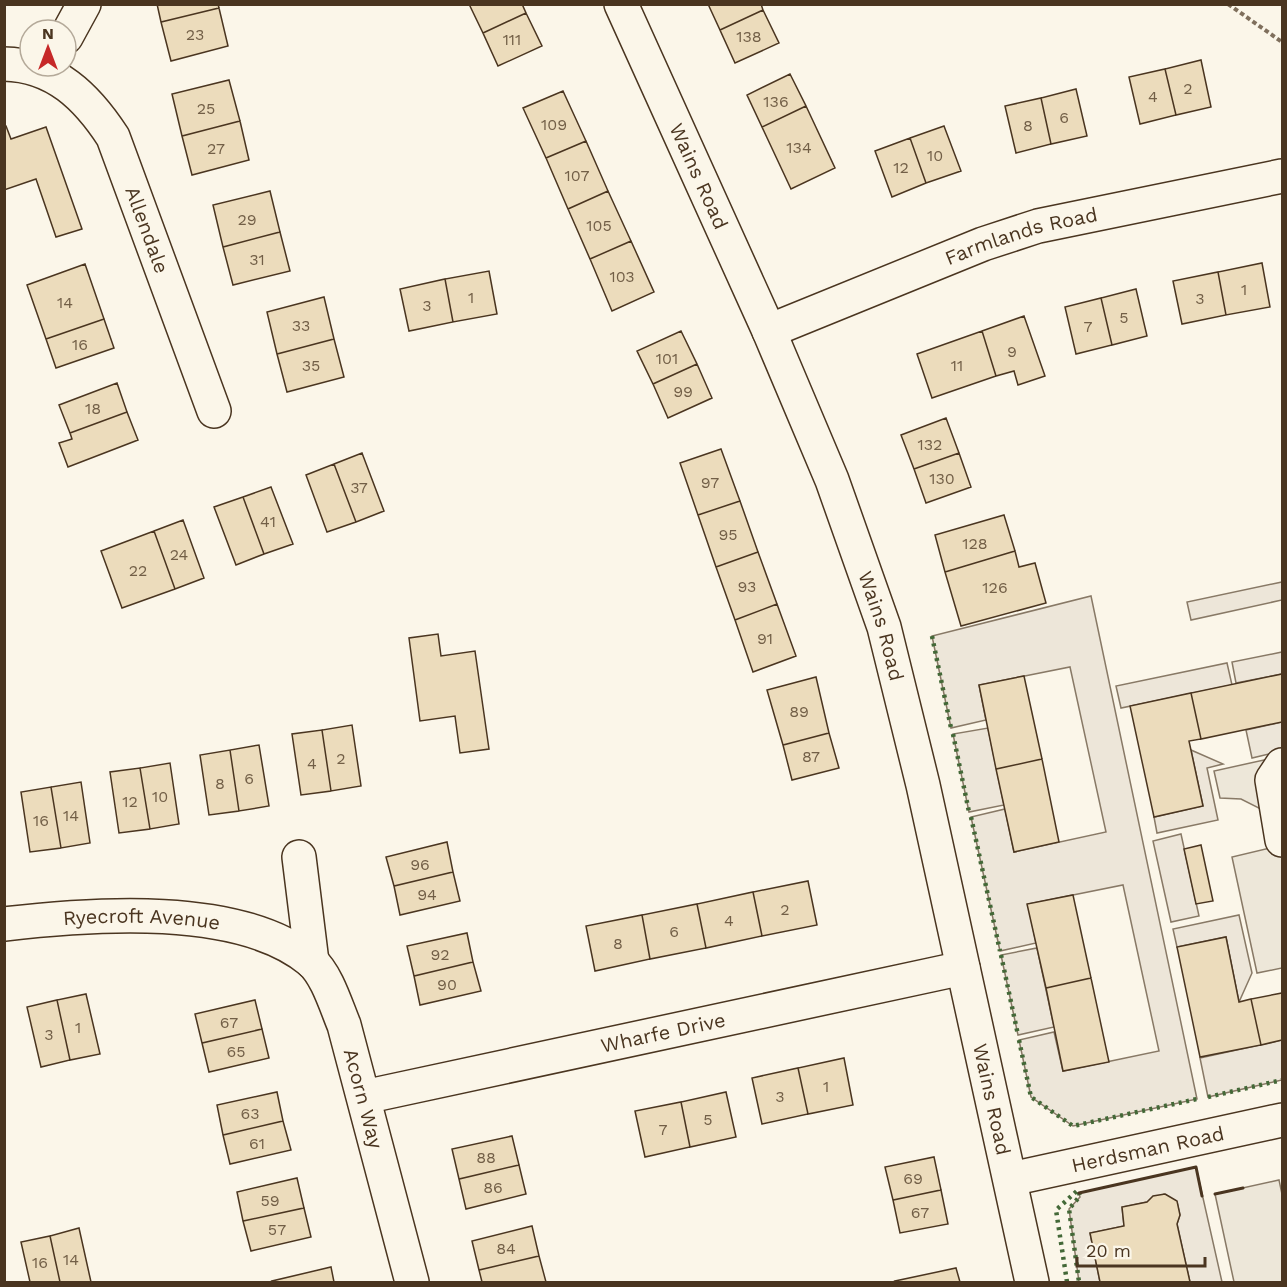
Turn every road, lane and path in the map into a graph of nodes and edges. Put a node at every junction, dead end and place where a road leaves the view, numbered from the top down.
1 (84, 4) edge
2 (621, 4) edge
3 (1228, 4) edge
4 (76, 18) edge
5 (1282, 42) edge
6 (59, 78) edge
7 (1282, 176) edge
8 (769, 331) junction
9 (214, 411) dead end
10 (1282, 765) edge
11 (1282, 840) edge
12 (299, 857) dead end
13 (4, 924) edge
14 (275, 938) joint
15 (312, 962) junction
16 (963, 968) junction
17 (364, 1097) junction
18 (1282, 1120) edge
19 (1011, 1179) junction
20 (412, 1282) edge
21 (1032, 1282) edge

1 - 4 street
2 - 8 street, Wains Road
3 - 5 path
6 - 9 street, Allendale
7 - 8 street, Farmlands Road
8 - 16 street, Wains Road
10 - 11 street
12 - 15 street
13 - 14 street, Ryecroft Avenue
14 - 15 street, Acorn Way
15 - 17 street, Acorn Way
16 - 17 street, Wharfe Drive
16 - 19 street, Wains Road
17 - 20 street, Acorn Way
18 - 19 street, Herdsman Road
19 - 21 street, Wains Road

